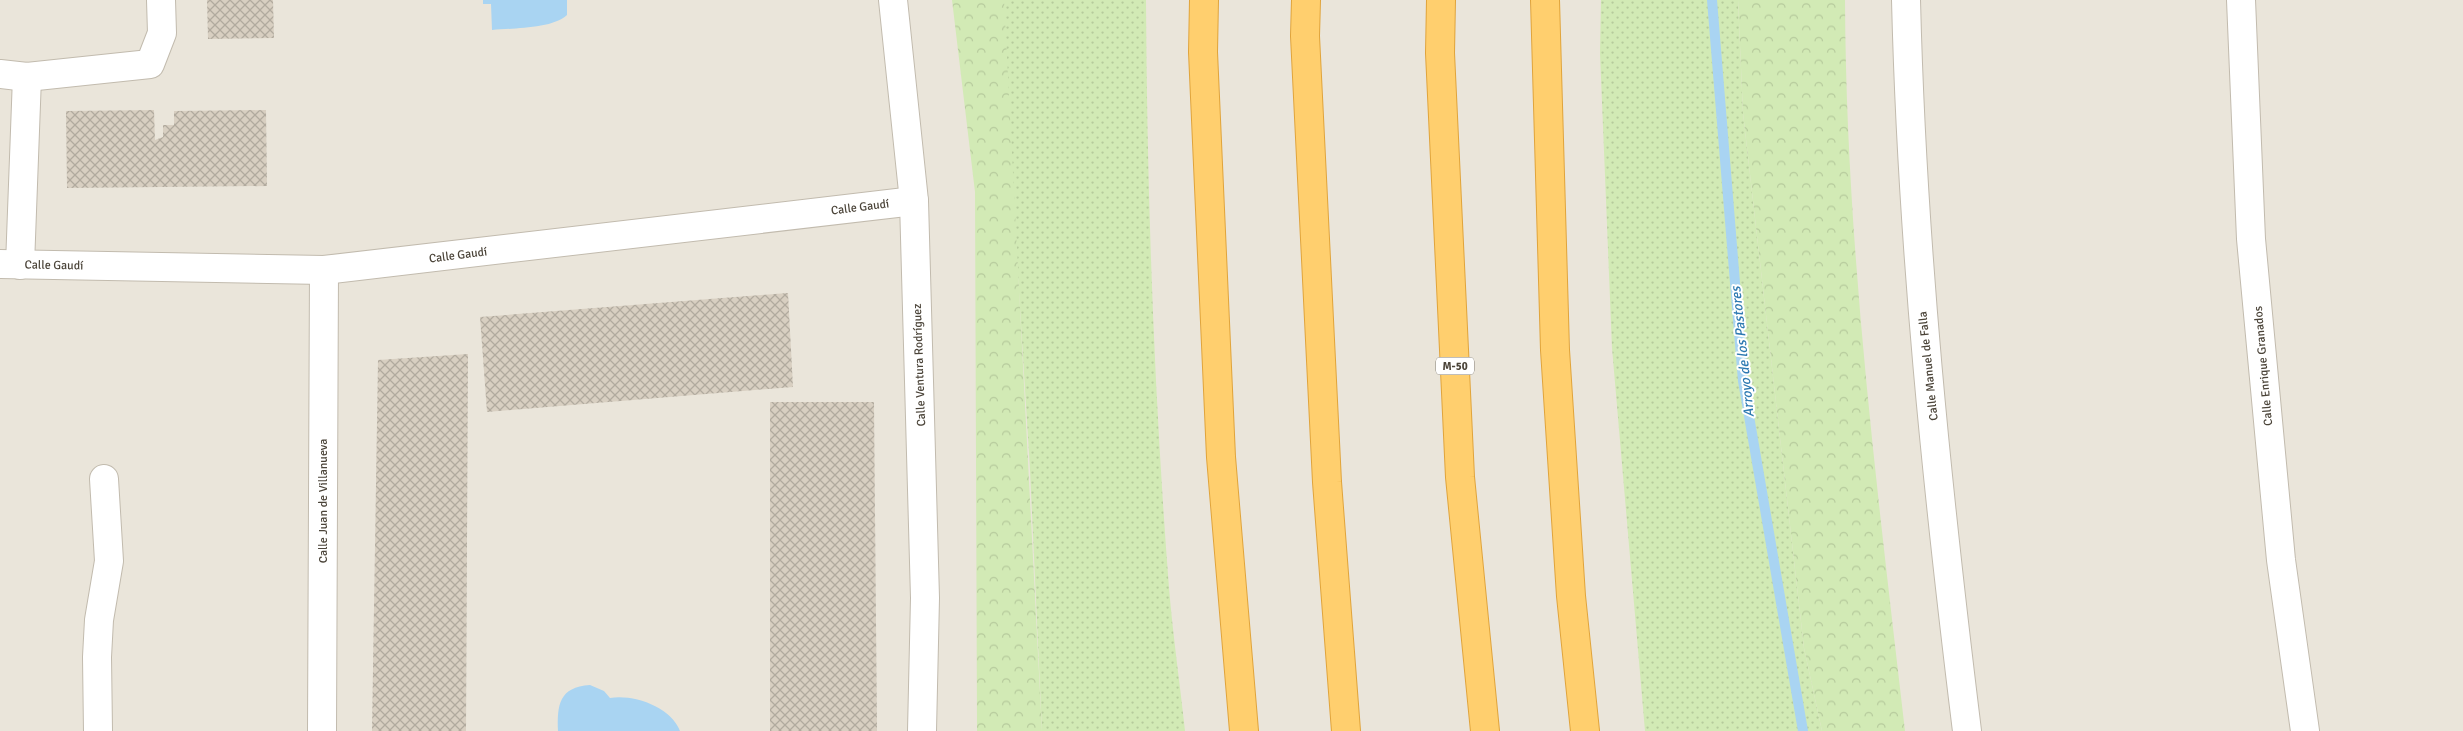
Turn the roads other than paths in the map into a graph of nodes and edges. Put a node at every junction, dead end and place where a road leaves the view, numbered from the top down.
1 (161, 0) edge
2 (894, 0) edge
3 (1204, 0) edge
4 (1306, 0) edge
5 (1441, 0) edge
6 (1545, 0) edge
7 (1906, 0) edge
8 (2241, 0) edge
9 (0, 74) edge
10 (27, 77) junction
11 (914, 201) junction
12 (10, 264) edge
13 (324, 270) junction
14 (104, 479) dead end
15 (98, 731) edge
16 (322, 731) edge
17 (922, 731) edge
18 (1244, 731) edge
19 (1346, 731) edge
20 (1485, 731) edge
21 (1584, 731) edge
22 (1967, 731) edge
23 (2305, 731) edge

1 - 10 street
2 - 11 street, Calle Ventura Rodríguez
3 - 18 highway
4 - 19 highway
5 - 20 highway, M-50
6 - 21 highway
7 - 22 street, Calle Manuel de Falla
8 - 23 street, Calle Enrique Granados
9 - 10 street
10 - 12 street
11 - 13 street, Calle Gaudí
11 - 17 street, Calle Ventura Rodríguez
12 - 13 street, Calle Gaudí
13 - 16 street, Calle Juan de Villanueva
14 - 15 street

